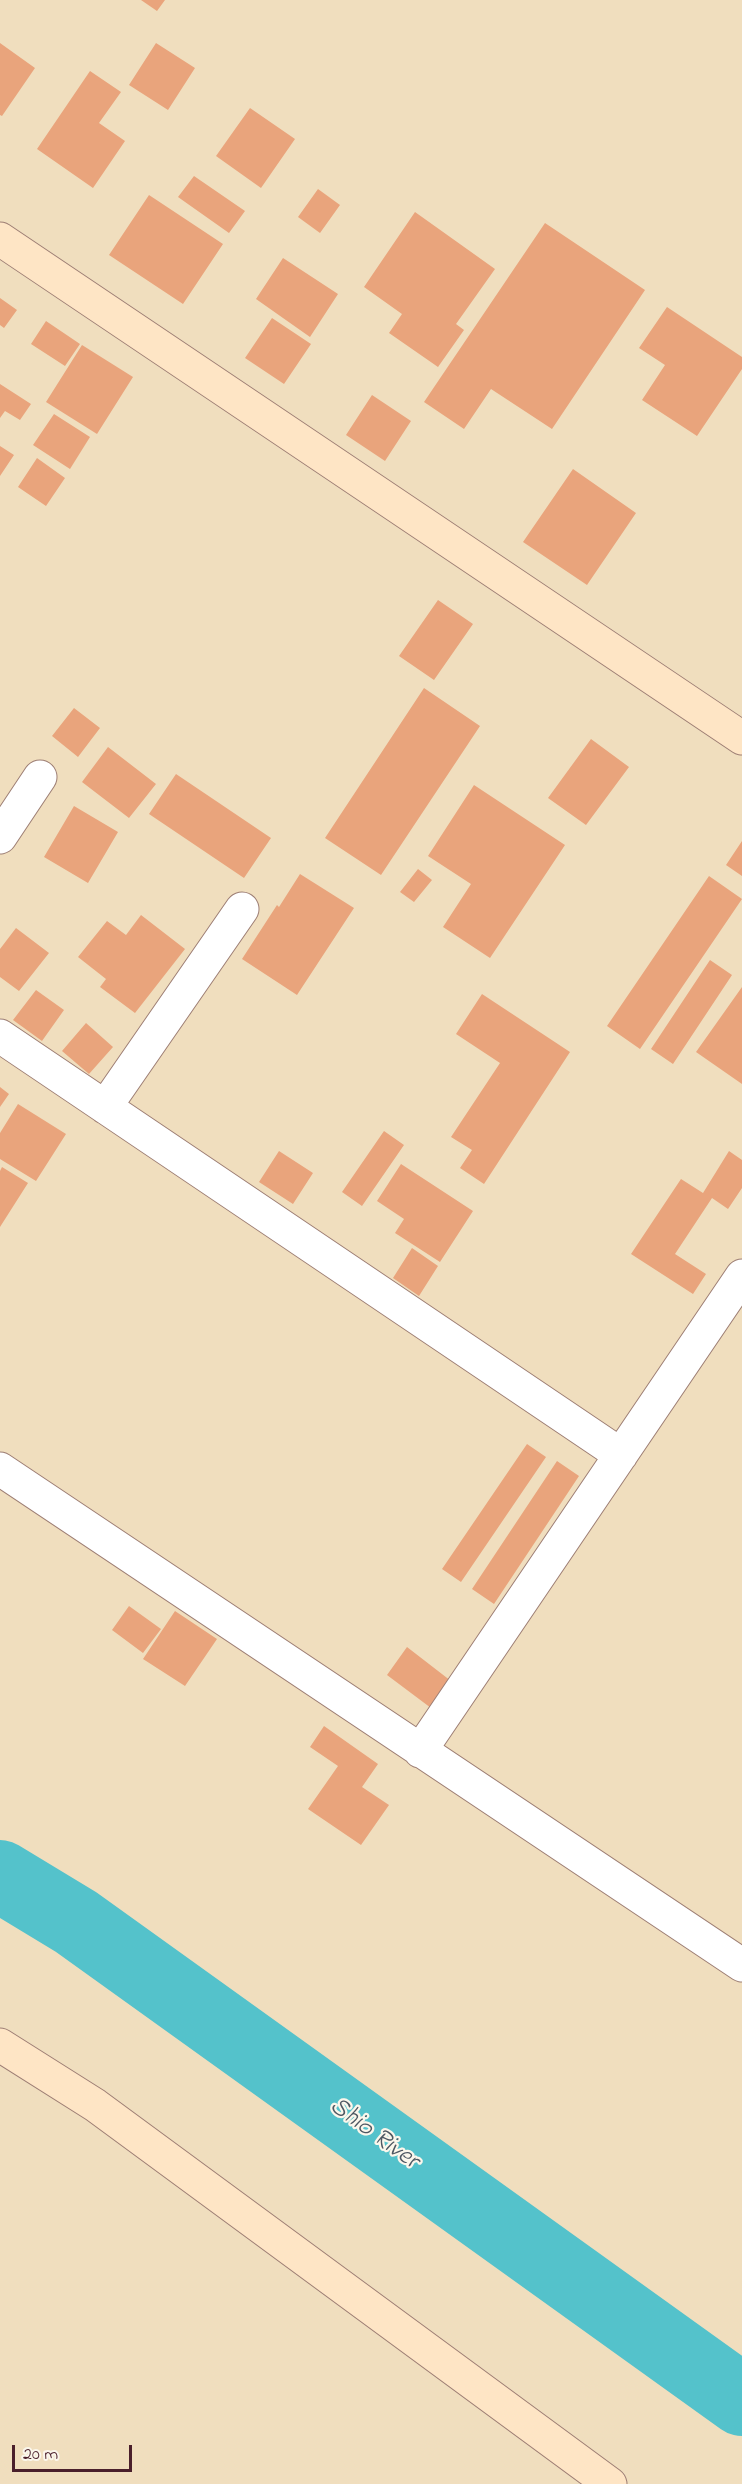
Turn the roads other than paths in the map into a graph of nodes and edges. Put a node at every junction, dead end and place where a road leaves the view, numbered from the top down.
1 (0, 239) edge
2 (742, 738) edge
3 (40, 777) dead end
4 (0, 837) edge
5 (242, 909) dead end
6 (2, 1042) edge
7 (105, 1107) junction
8 (742, 1276) edge
9 (621, 1455) junction
10 (0, 1469) edge
11 (420, 1750) junction
12 (742, 1965) edge
13 (0, 2045) edge
14 (610, 2484) edge

1 - 2 street
3 - 4 street
5 - 7 street
6 - 7 street
7 - 9 street
8 - 9 street
9 - 11 street
10 - 11 street
11 - 12 street
13 - 14 street

